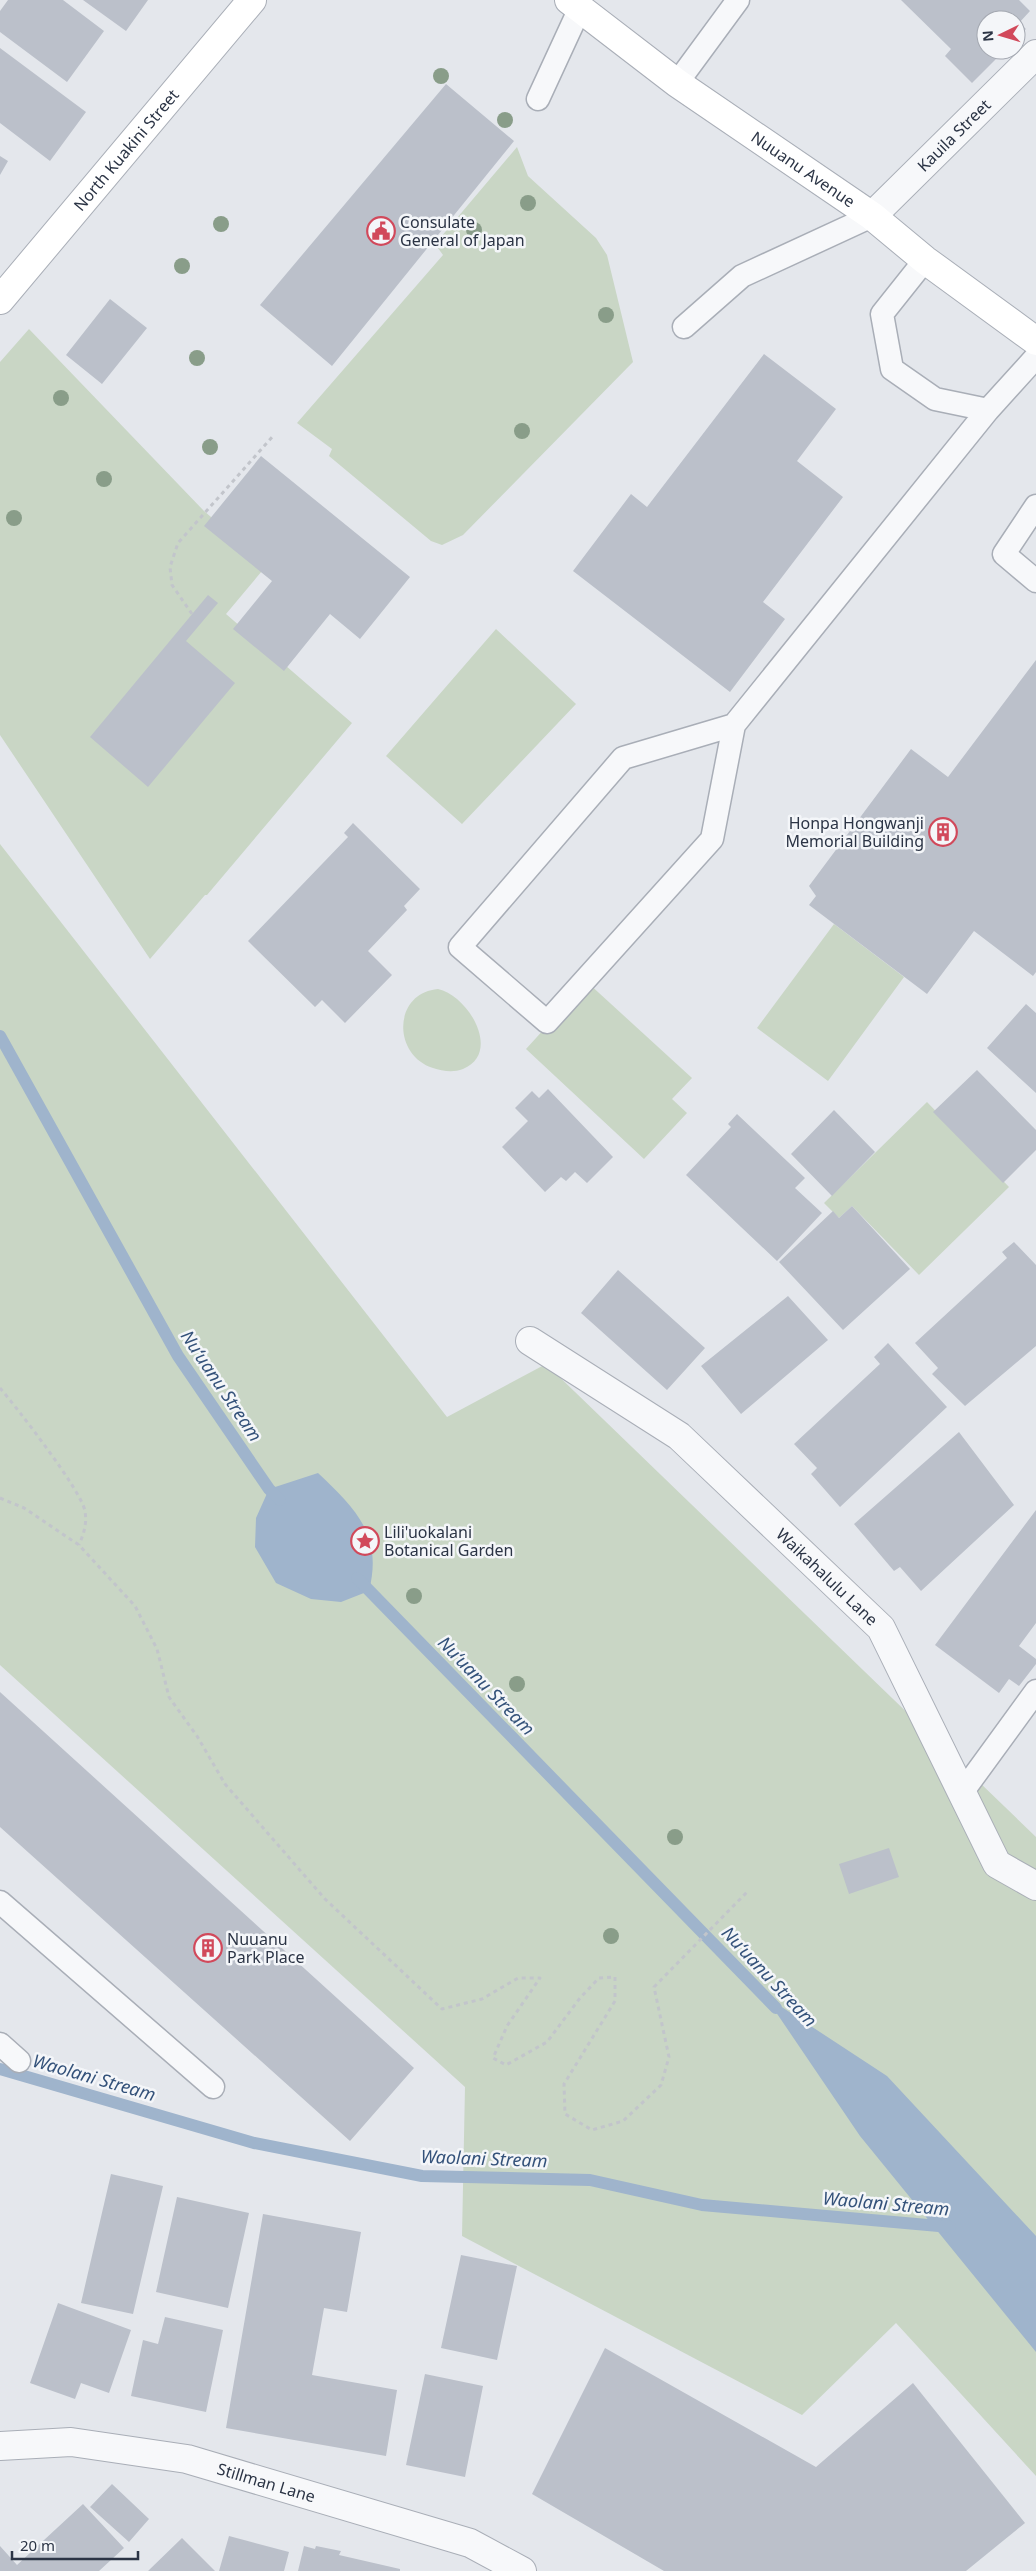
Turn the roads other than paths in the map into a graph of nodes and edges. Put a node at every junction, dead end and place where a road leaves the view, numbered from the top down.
1 (252, 0) edge
2 (738, 0) edge
3 (575, 4) edge
4 (1036, 54) edge
5 (677, 83) junction
6 (538, 99) dead end
7 (872, 216) junction
8 (926, 260) junction
9 (0, 300) edge
10 (684, 327) dead end
11 (1036, 341) edge
12 (1036, 357) edge
13 (988, 410) junction
14 (1036, 506) edge
15 (1036, 581) edge
16 (734, 725) junction
17 (530, 1341) dead end
18 (1036, 1691) edge
19 (961, 1794) junction
20 (1036, 1886) edge
21 (0, 1902) edge
22 (0, 2044) edge
23 (19, 2061) dead end
24 (213, 2087) dead end
25 (0, 2446) edge
26 (522, 2571) edge

1 - 9 main road, North Kuakini Street
2 - 5 lane
3 - 5 main road, Nuuanu Avenue
3 - 6 lane
4 - 7 street, Kauila Street
5 - 7 main road, Nuuanu Avenue
7 - 8 main road, Nuuanu Avenue
7 - 10 lane
8 - 11 main road, Nuuanu Avenue
8 - 13 lane
12 - 13 lane
13 - 16 lane
14 - 15 lane
16 - 16 lane
17 - 19 street, Waikahalulu Lane
18 - 19 lane
19 - 20 street, Waikahalulu Lane
21 - 24 lane
22 - 23 lane
25 - 26 street, Stillman Lane

